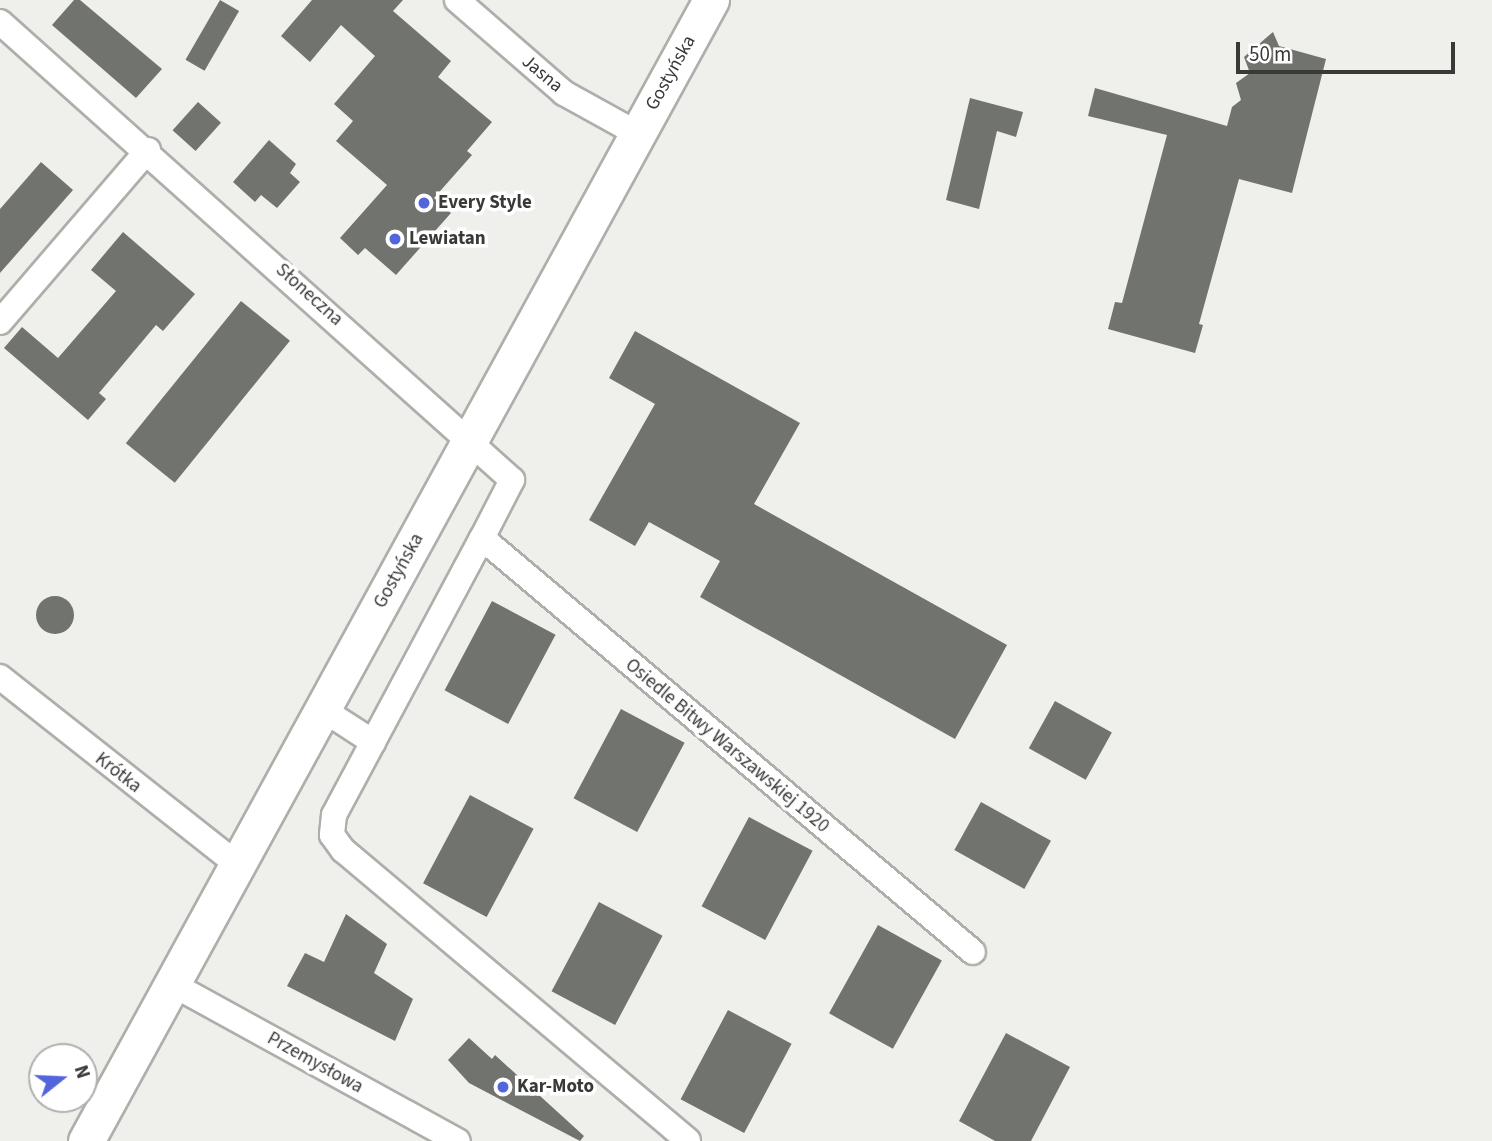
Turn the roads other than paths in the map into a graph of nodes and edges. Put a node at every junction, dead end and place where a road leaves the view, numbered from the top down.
1 (457, 0) edge
2 (711, 0) edge
3 (0, 22) edge
4 (638, 134) junction
5 (148, 150) junction
6 (0, 322) edge
7 (470, 440) junction
8 (482, 538) junction
9 (0, 677) edge
10 (322, 709) junction
11 (373, 742) junction
12 (238, 866) junction
13 (973, 952) dead end
14 (172, 985) junction
15 (86, 1141) edge
16 (458, 1141) edge
17 (688, 1141) edge

1 - 4 street, Jasna
2 - 4 main road, Gostyńska
3 - 5 street, Słoneczna
4 - 7 main road, Gostyńska
5 - 6 street
5 - 7 street, Słoneczna
7 - 8 street
7 - 10 main road, Gostyńska
8 - 11 street
8 - 13 street, Osiedle Bitwy Warszawskiej 1920
9 - 12 street, Krótka
10 - 11 street
10 - 12 main road, Gostyńska
11 - 17 street
12 - 14 main road, Gostyńska
14 - 15 main road, Gostyńska
14 - 16 street, Przemysłowa

